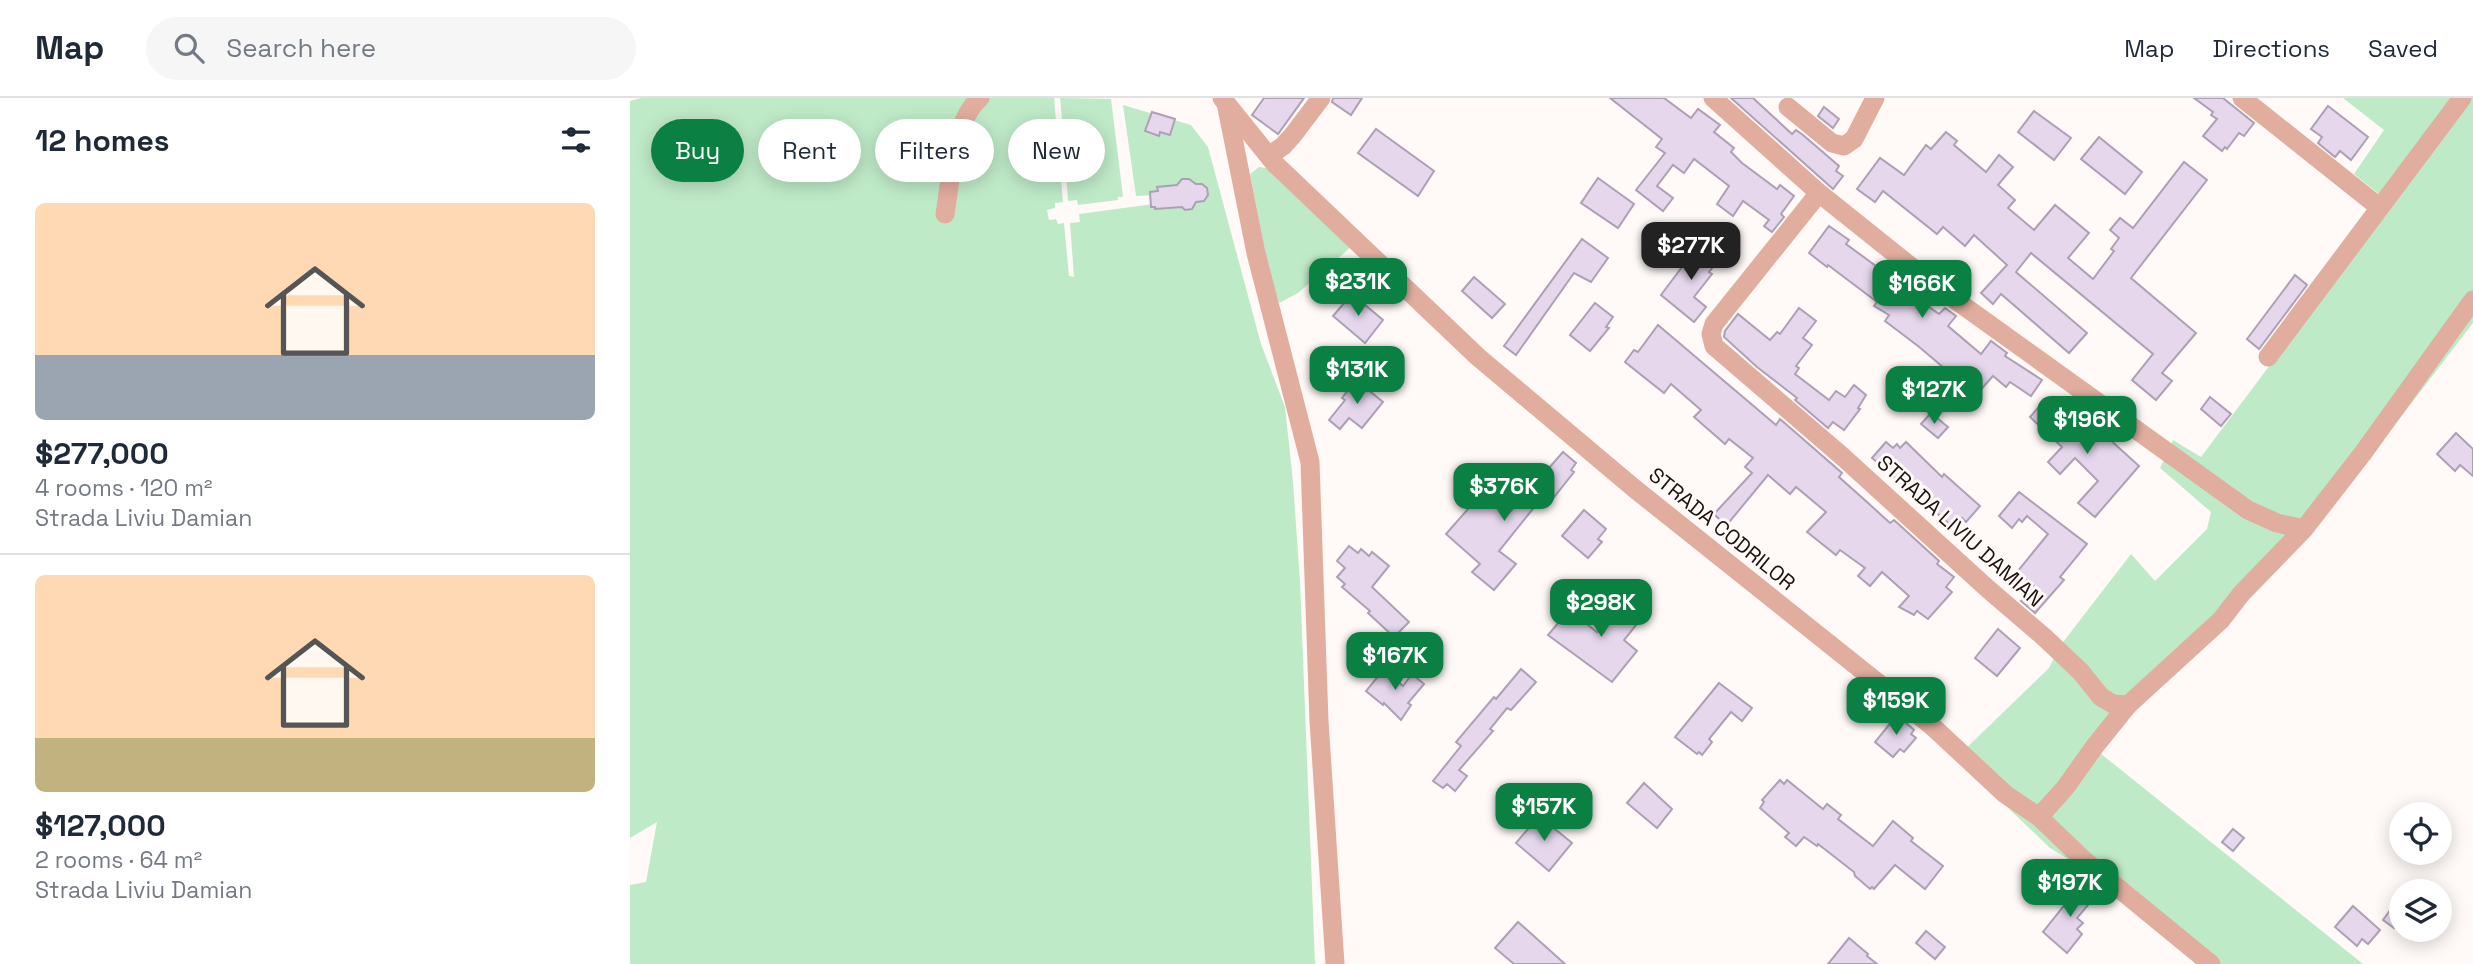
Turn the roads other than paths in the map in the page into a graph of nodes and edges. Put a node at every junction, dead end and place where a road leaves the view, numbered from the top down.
1 (980, 98) edge
2 (1321, 98) edge
3 (1713, 98) edge
4 (1875, 98) edge
5 (2242, 98) edge
6 (2462, 98) edge
7 (1224, 102) edge
8 (1788, 107) dead end
9 (1269, 156) junction
10 (1819, 193) junction
11 (2379, 207) junction
12 (944, 214) dead end
13 (2473, 300) edge
14 (2268, 357) dead end
15 (2304, 529) junction
16 (2128, 705) junction
17 (2039, 817) junction
18 (1335, 964) edge
19 (2211, 964) edge

1 - 12 street
2 - 9 street
3 - 10 street
4 - 8 street
5 - 11 street
6 - 11 street
7 - 9 street, STRADA CODRILOR
7 - 18 street
9 - 17 street, STRADA CODRILOR
10 - 15 street
10 - 16 street, STRADA LIVIU DAMIAN
11 - 14 street
13 - 15 street
15 - 16 street
16 - 17 street
17 - 19 street, STRADA CODRILOR

